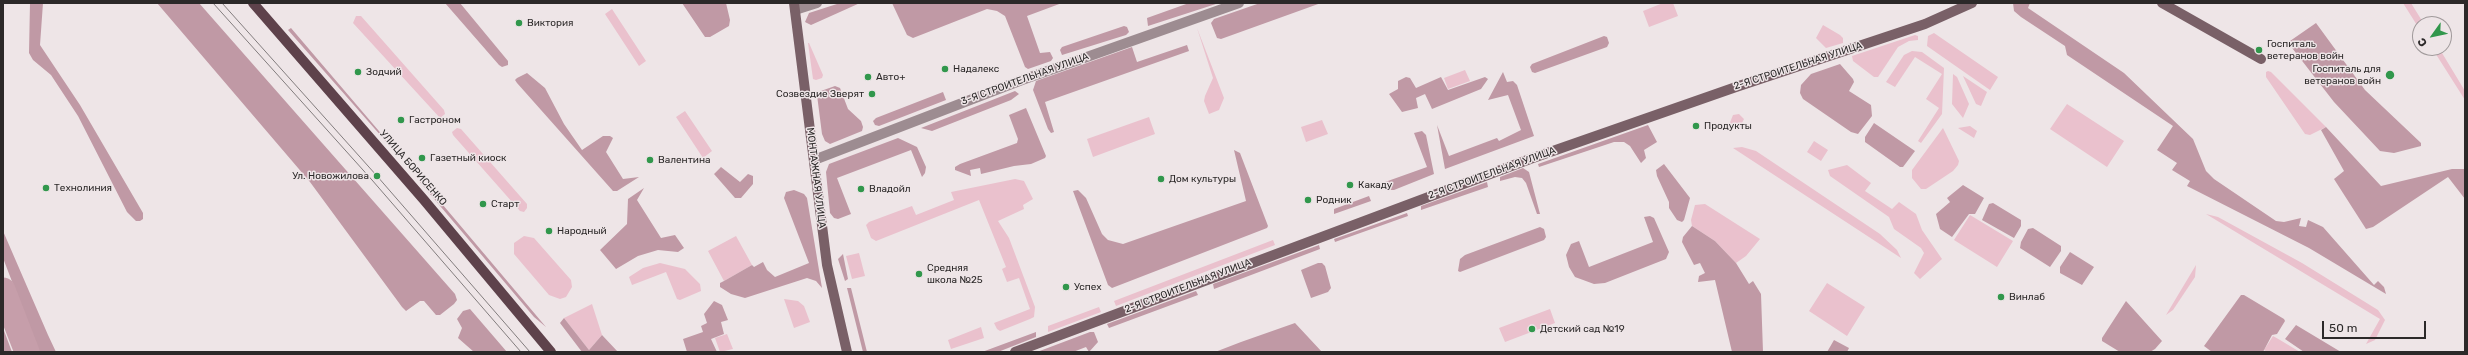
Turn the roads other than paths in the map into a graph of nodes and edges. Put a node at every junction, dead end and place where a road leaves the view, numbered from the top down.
1 (253, 3) edge
2 (818, 3) edge
3 (1239, 3) edge
4 (1972, 3) edge
5 (2162, 3) edge
6 (794, 7) edge
7 (2261, 59) dead end
8 (814, 160) junction
9 (551, 352) edge
10 (847, 352) edge
11 (1015, 352) edge

1 - 9 main road, УЛИЦА БОРИСЕНКО
2 - 6 street
3 - 8 street, 3-Я СТРОИТЕЛЬНАЯ УЛИЦА
4 - 11 street, 2-Я СТРОИТЕЛЬНАЯ УЛИЦА
5 - 7 street
6 - 8 street, МОНТАЖНАЯ УЛИЦА
8 - 10 street, МОНТАЖНАЯ УЛИЦА

